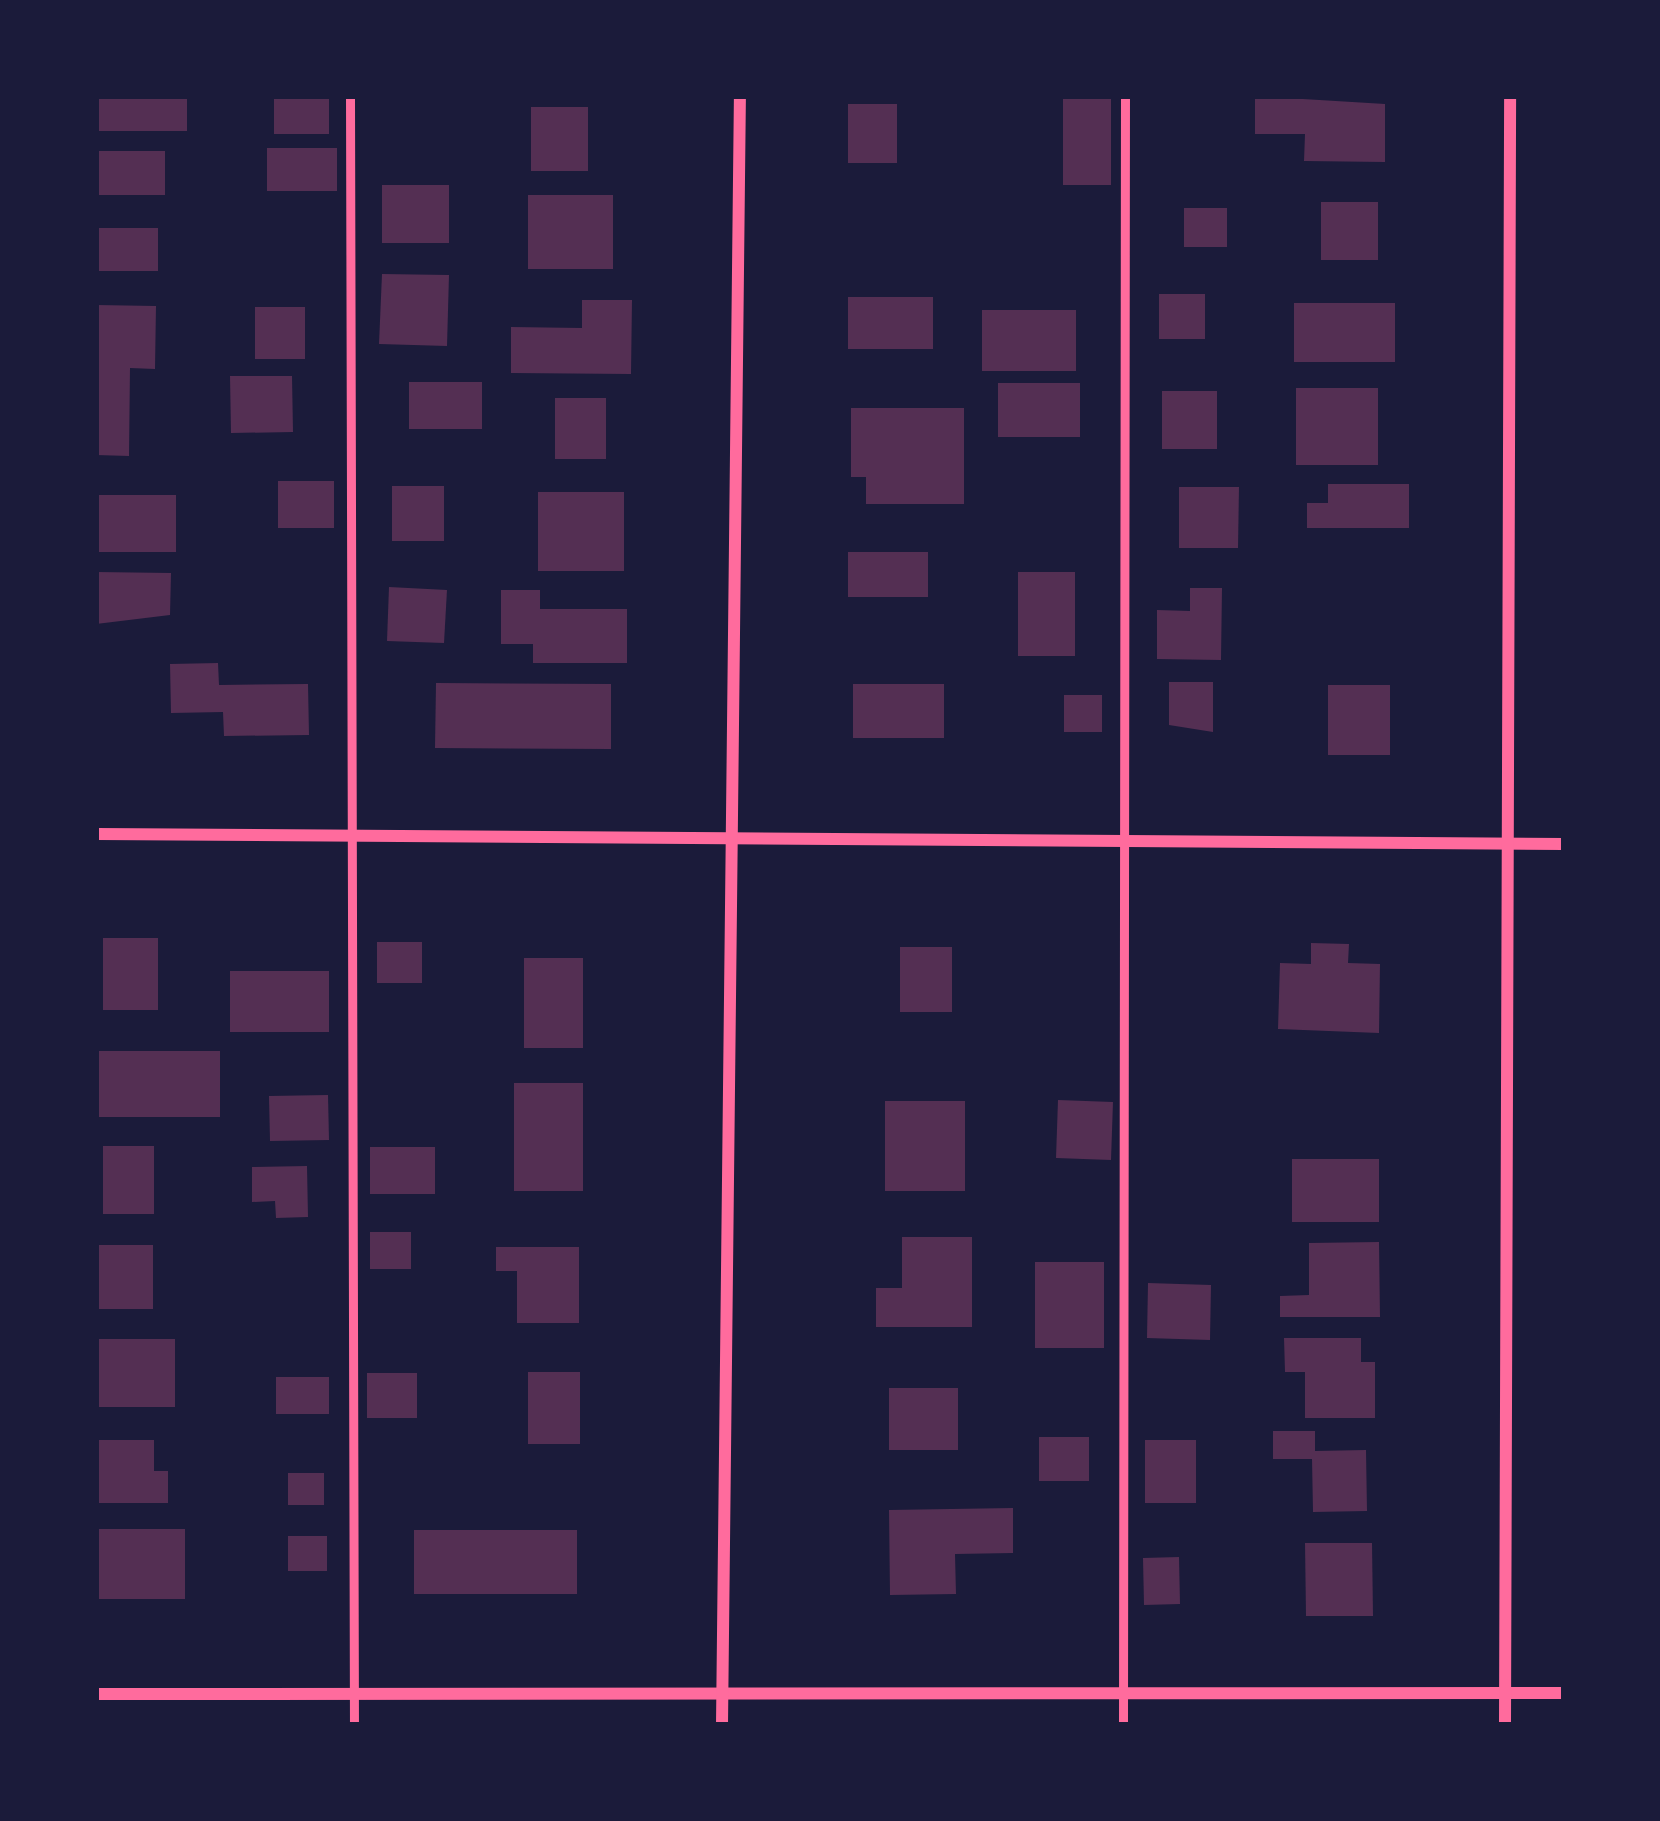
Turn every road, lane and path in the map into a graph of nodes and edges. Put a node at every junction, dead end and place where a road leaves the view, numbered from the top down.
1 (350, 96) edge
2 (740, 96) edge
3 (1125, 96) edge
4 (1510, 96) edge
5 (96, 835) edge
6 (347, 837) junction
7 (734, 842) junction
8 (1125, 843) junction
9 (1509, 844) junction
10 (1564, 844) edge
11 (1505, 1692) junction
12 (1564, 1693) edge
13 (96, 1694) edge
14 (355, 1695) junction
15 (1124, 1695) junction
16 (722, 1697) junction
17 (354, 1725) edge
18 (722, 1725) edge
19 (1124, 1725) edge
20 (1505, 1725) edge

1 - 6 lane
2 - 7 street
3 - 8 lane
4 - 9 street
5 - 6 street
6 - 7 street
6 - 14 lane
7 - 8 street
7 - 16 street
8 - 9 street
8 - 15 lane
9 - 10 street
9 - 11 street
11 - 12 street
11 - 15 street
11 - 20 street
13 - 14 street
14 - 16 street
14 - 17 lane
15 - 16 street
15 - 19 lane
16 - 18 street

